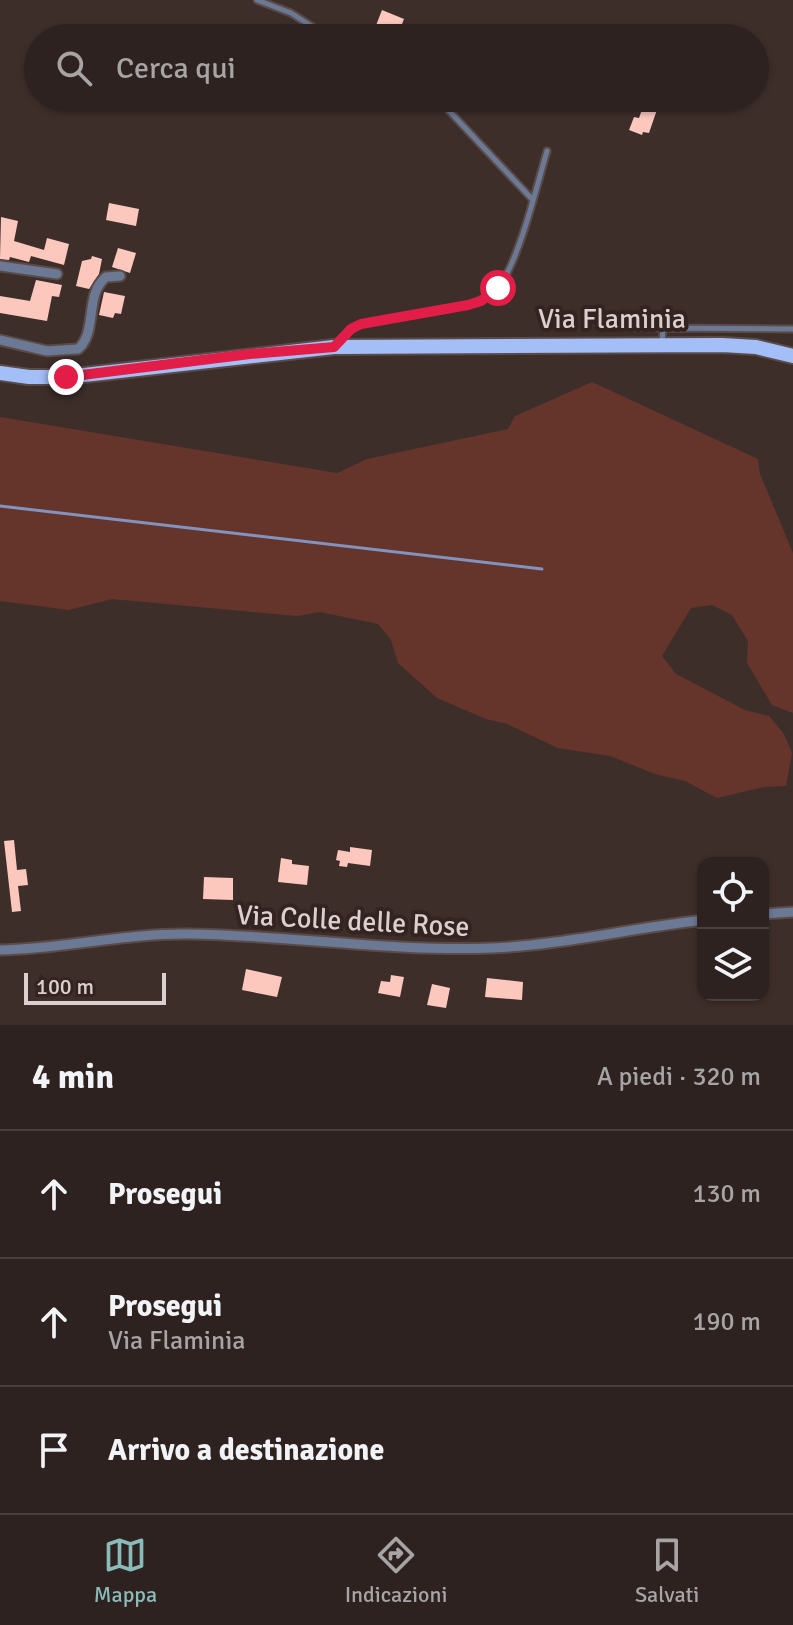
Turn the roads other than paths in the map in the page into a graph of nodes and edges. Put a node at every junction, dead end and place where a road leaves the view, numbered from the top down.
1 (257, 0) edge
2 (308, 24) edge
3 (450, 112) edge
4 (547, 151) dead end
5 (532, 199) junction
6 (0, 266) edge
7 (57, 274) dead end
8 (120, 276) dead end
9 (616, 322) dead end
10 (663, 328) junction
11 (793, 329) edge
12 (0, 340) edge
13 (662, 344) junction
14 (334, 347) junction
15 (793, 356) edge
16 (0, 373) edge
17 (793, 912) edge
18 (769, 914) edge
19 (697, 921) edge
20 (0, 950) edge

1 - 2 lane
3 - 5 lane
4 - 5 lane
5 - 14 lane
6 - 7 street
8 - 12 street
9 - 10 lane
10 - 11 lane
10 - 13 lane
13 - 14 main road, Via Flaminia
13 - 15 main road, Via Flaminia
14 - 16 main road, Via Flaminia
17 - 18 street
19 - 20 street, Via Colle delle Rose

